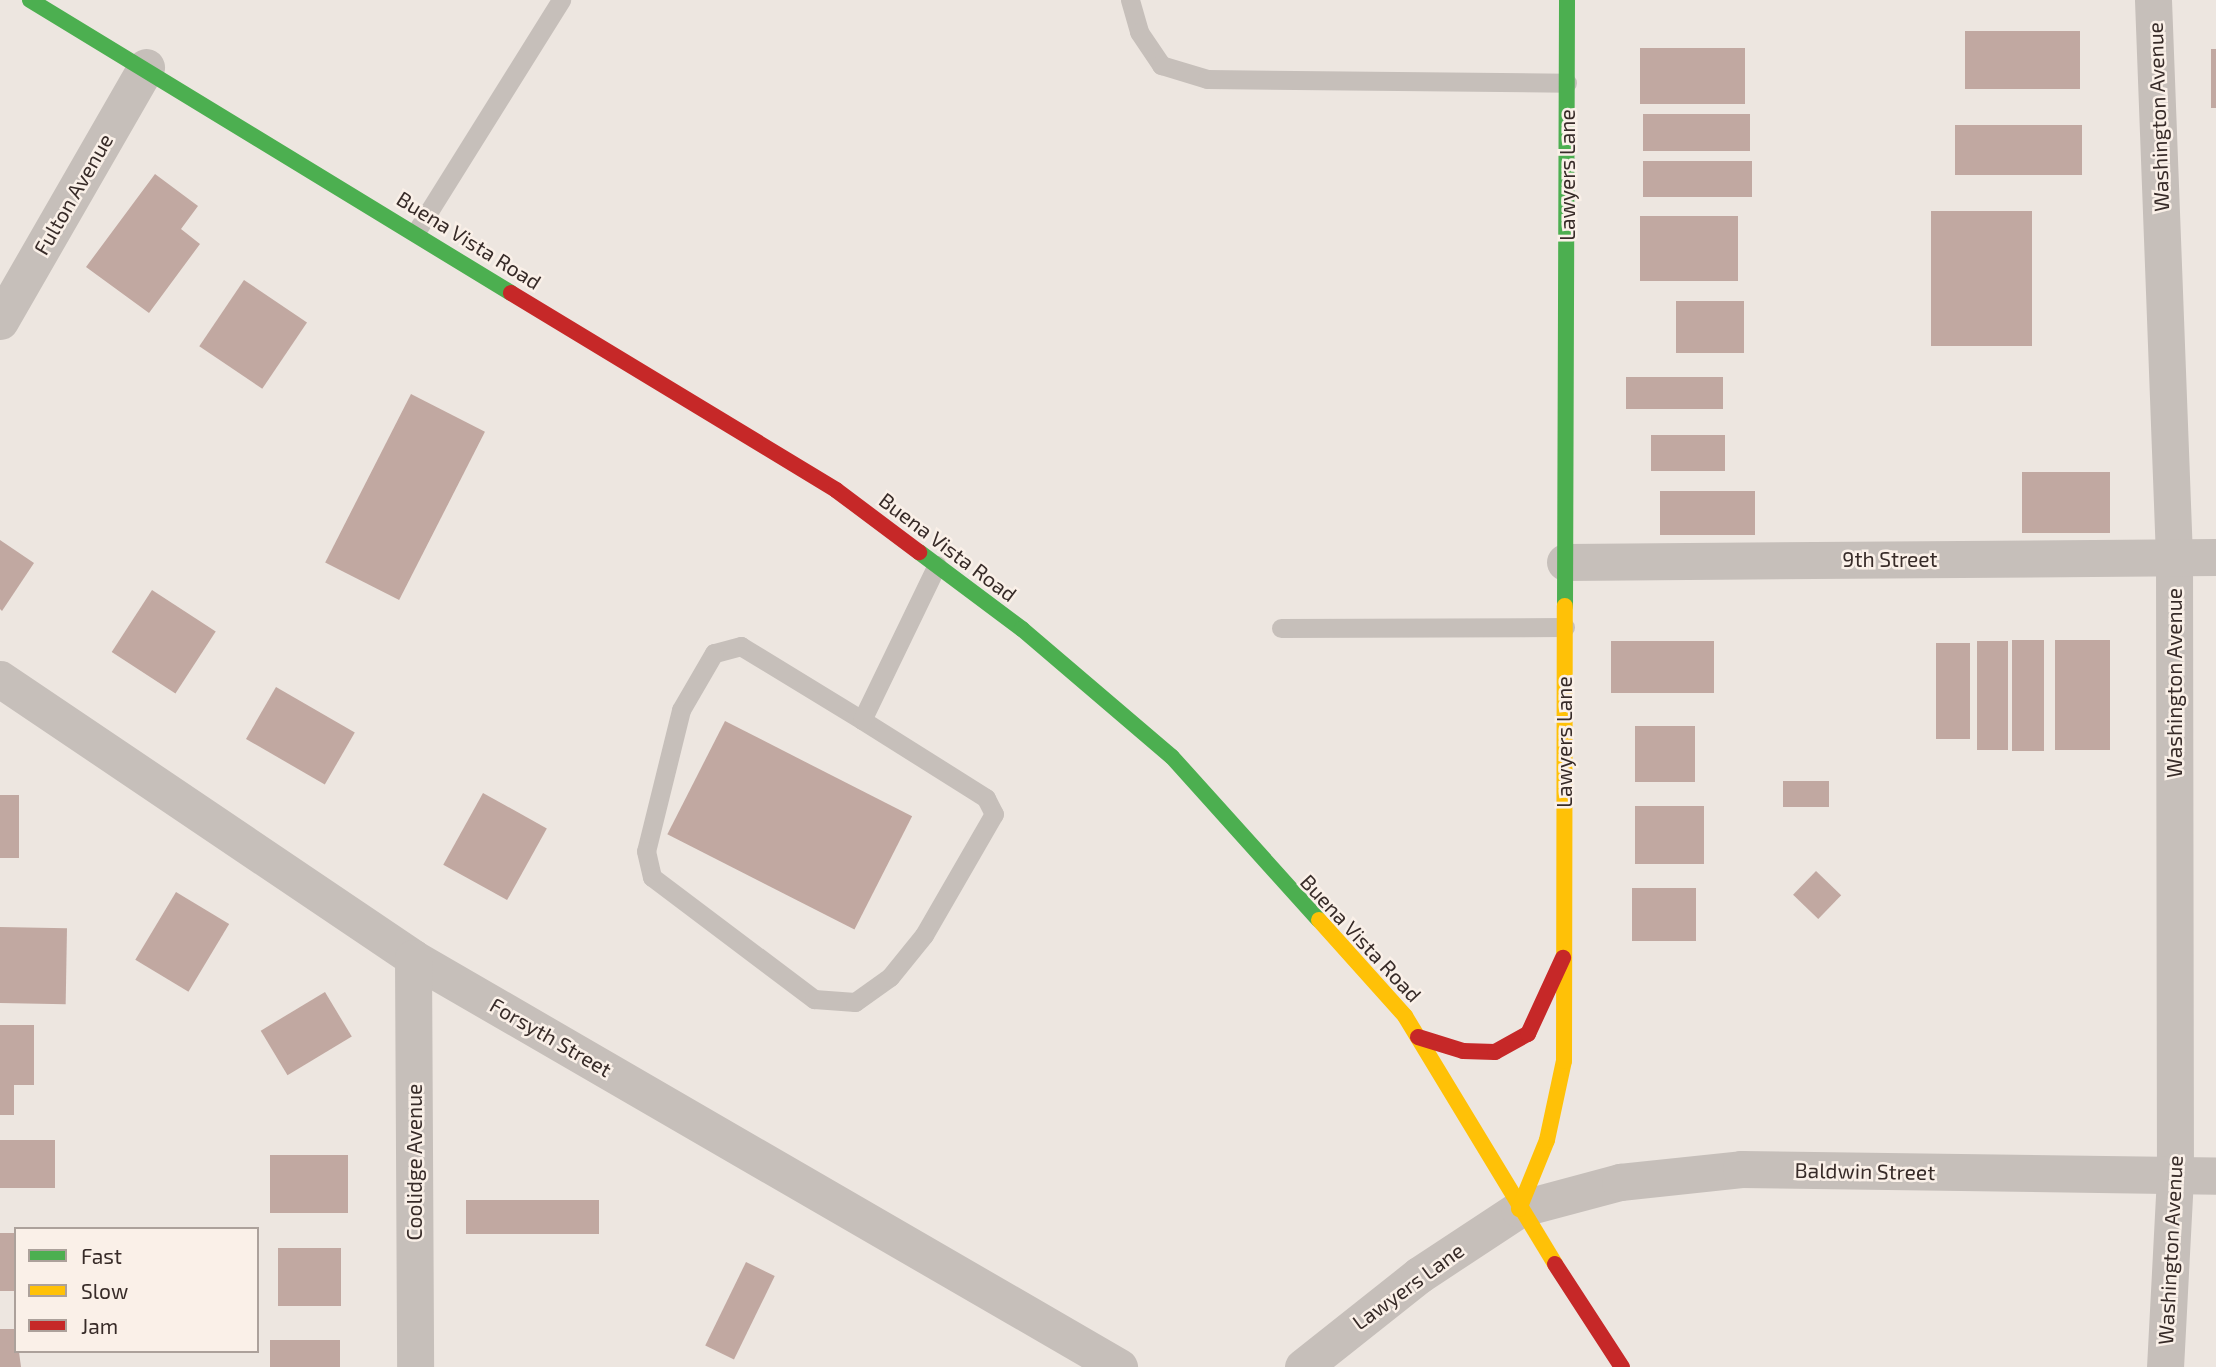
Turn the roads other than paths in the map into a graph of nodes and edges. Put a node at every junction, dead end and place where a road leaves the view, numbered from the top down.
1 (30, 0) edge
2 (561, 0) edge
3 (1130, 0) edge
4 (1567, 0) edge
5 (2154, 0) edge
6 (146, 67) junction
7 (1567, 83) junction
8 (416, 232) junction
9 (0, 321) edge
10 (2174, 557) junction
11 (2216, 557) edge
12 (1565, 562) junction
13 (937, 565) junction
14 (1565, 627) junction
15 (1281, 628) dead end
16 (0, 679) edge
17 (862, 720) junction
18 (414, 957) junction
19 (1563, 958) junction
20 (1418, 1037) junction
21 (2216, 1176) edge
22 (2175, 1177) junction
23 (1519, 1209) junction
24 (415, 1367) edge
25 (1119, 1367) edge
26 (1303, 1367) edge
27 (1622, 1367) edge
28 (2165, 1367) edge

1 - 6 main road, Buena Vista Road
2 - 8 lane
3 - 7 lane
4 - 7 main road, Lawyers Lane
5 - 10 street, Washington Avenue
6 - 8 main road, Buena Vista Road
6 - 9 street, Fulton Avenue
7 - 12 main road, Lawyers Lane
8 - 13 main road, Buena Vista Road
10 - 11 street, 9th Street
10 - 12 street, 9th Street
10 - 22 street, Washington Avenue
12 - 14 main road, Lawyers Lane
13 - 17 lane
13 - 20 main road, Buena Vista Road
14 - 15 lane
14 - 19 main road, Lawyers Lane
16 - 18 street, Forsyth Street
17 - 17 lane
18 - 24 street, Coolidge Avenue
18 - 25 street, Forsyth Street
19 - 20 main road
19 - 23 main road, Lawyers Lane
20 - 23 main road, Buena Vista Road
21 - 22 street, Baldwin Street
22 - 23 street, Baldwin Street
22 - 28 street, Washington Avenue
23 - 26 street, Lawyers Lane
23 - 27 main road, Buena Vista Road

